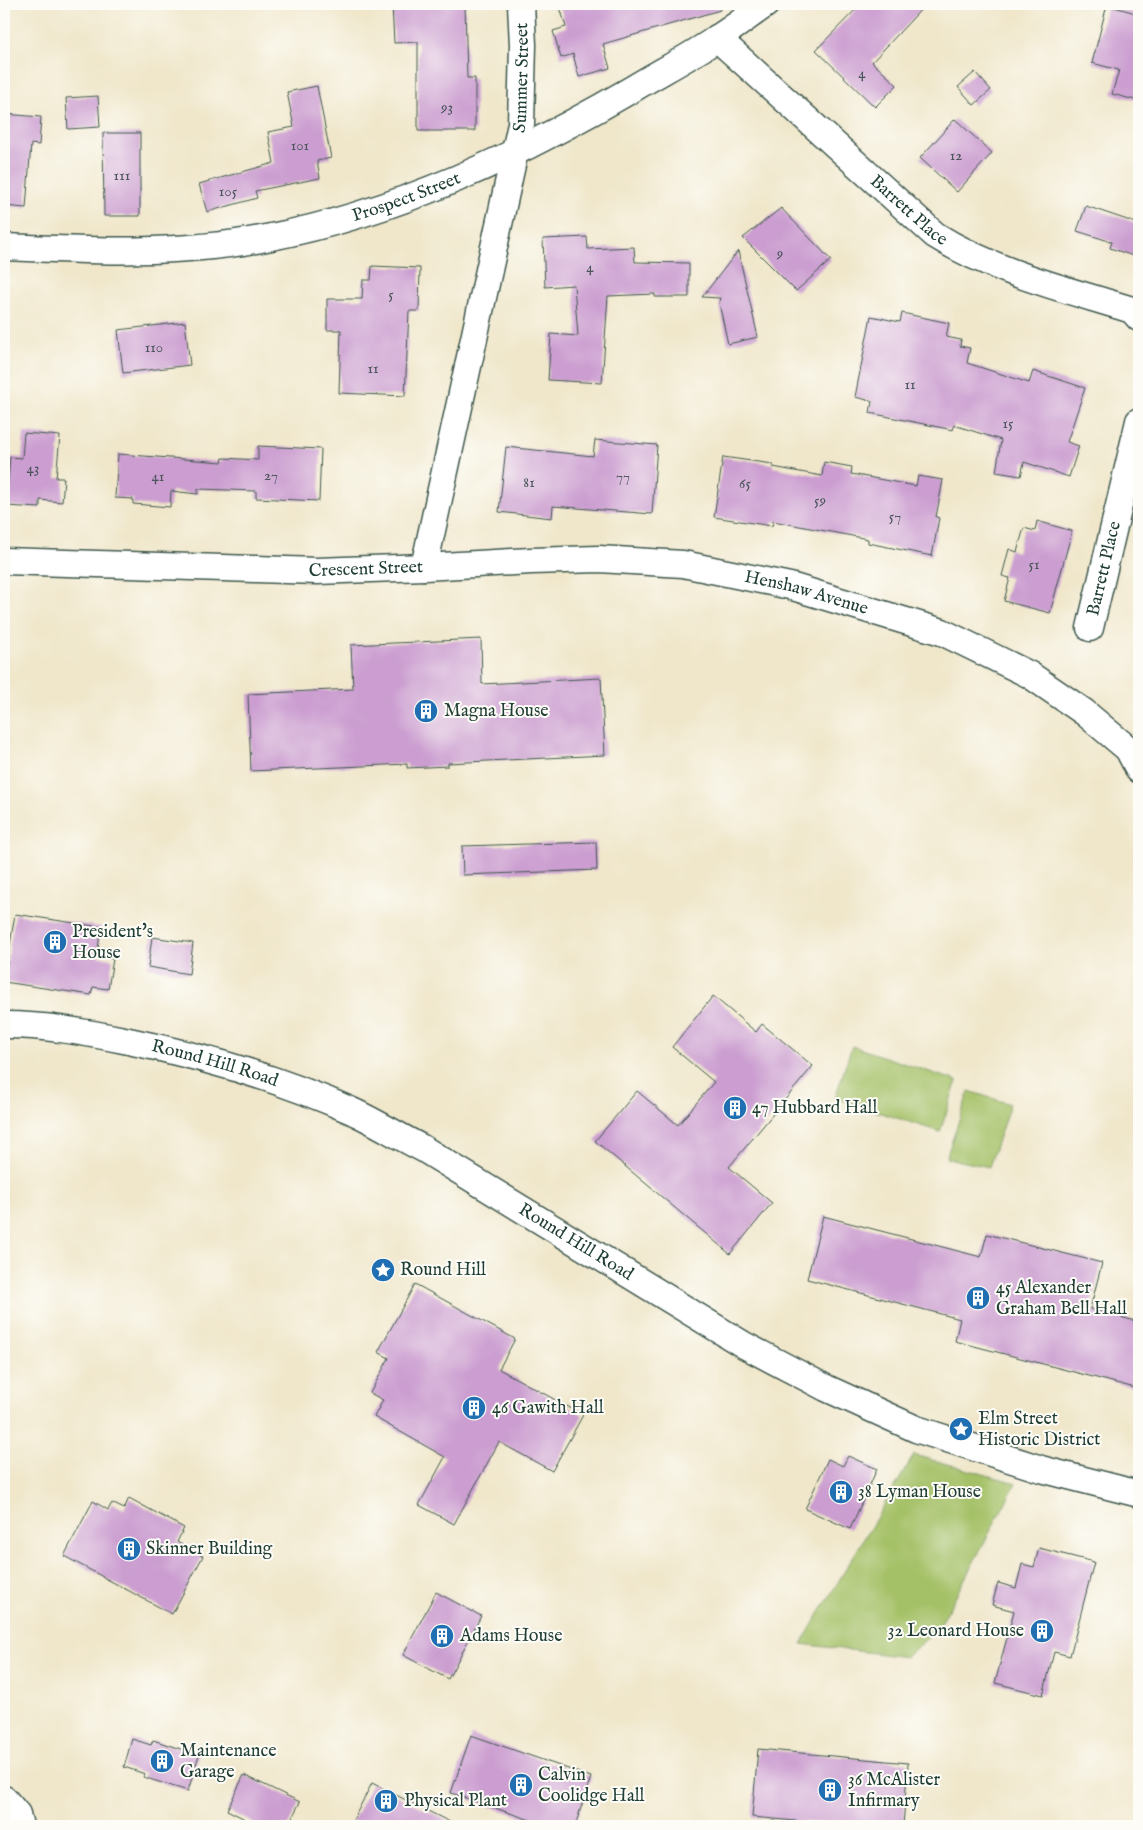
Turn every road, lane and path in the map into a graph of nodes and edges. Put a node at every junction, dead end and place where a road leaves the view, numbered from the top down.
1 (521, 4) edge
2 (766, 4) edge
3 (717, 38) junction
4 (516, 152) junction
5 (4, 247) edge
6 (1139, 318) edge
7 (1139, 421) edge
8 (4, 561) edge
9 (424, 567) junction
10 (1090, 628) dead end
11 (1139, 770) edge
12 (4, 1025) edge
13 (1139, 1494) edge
14 (4, 1799) edge
15 (20, 1826) edge

1 - 4 street, Summer Street
2 - 3 street, Prospect Street
3 - 4 street, Prospect Street
3 - 6 street, Barrett Place
4 - 5 street, Prospect Street
4 - 9 street, Crescent Street
7 - 10 street, Barrett Place
8 - 9 street, Crescent Street
9 - 11 street, Henshaw Avenue
12 - 13 street, Round Hill Road
14 - 15 street

